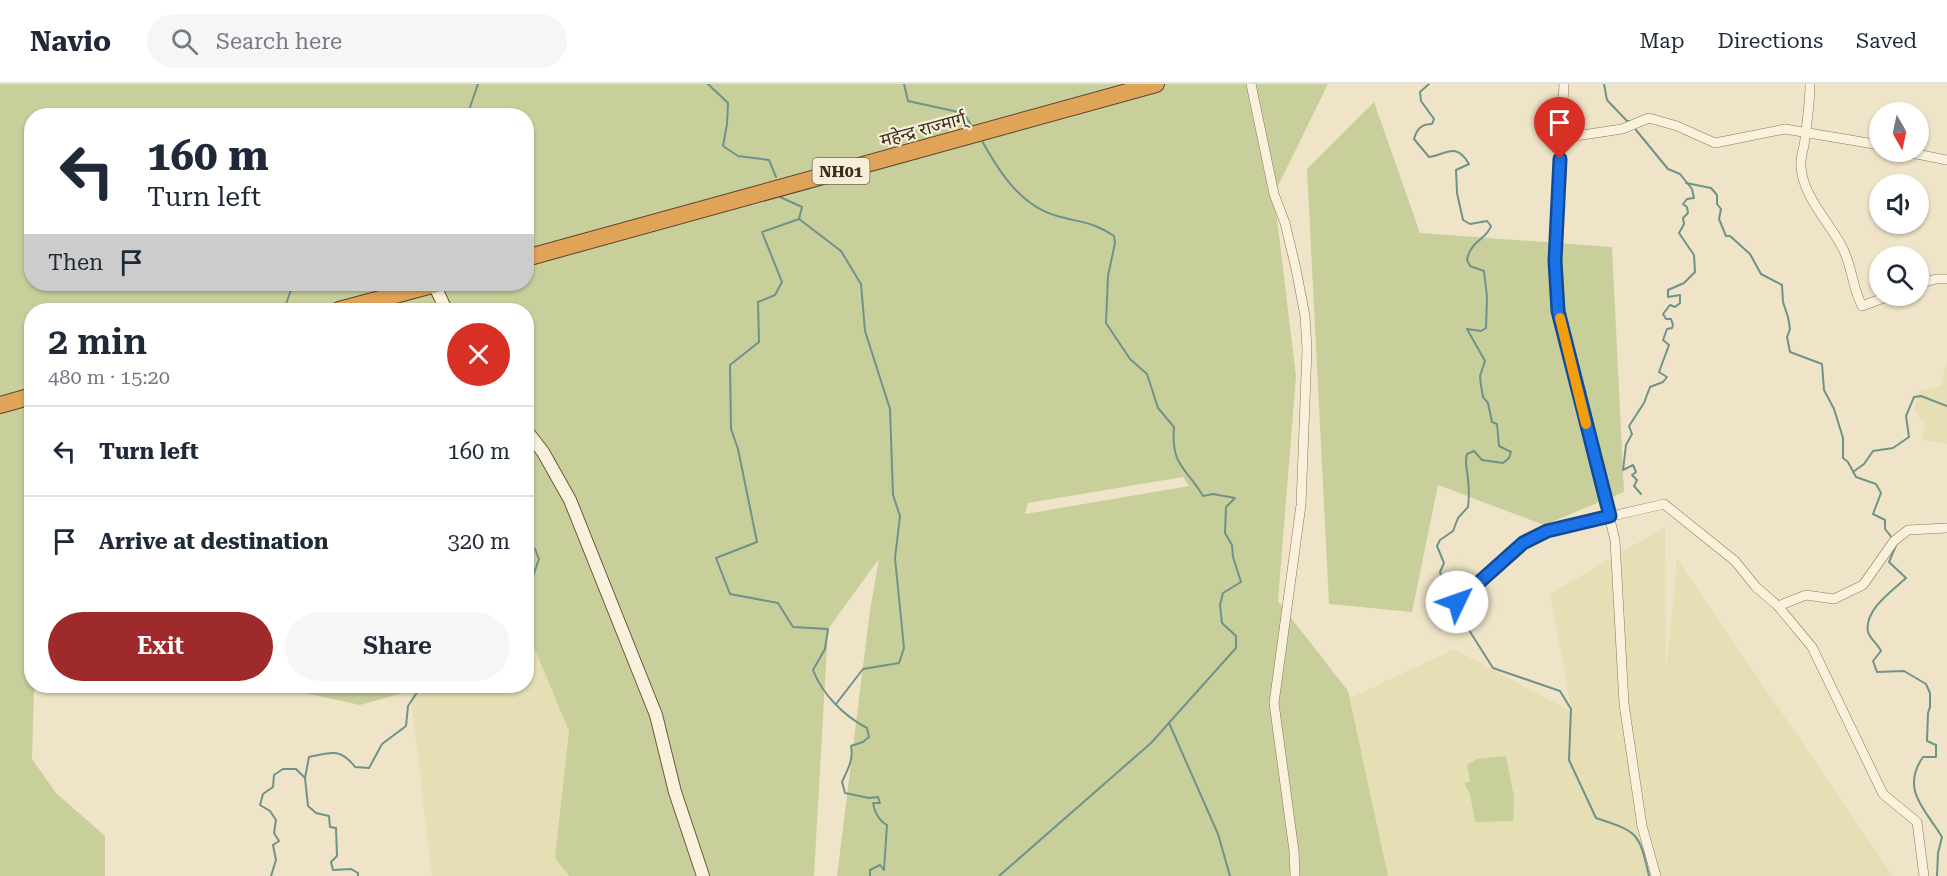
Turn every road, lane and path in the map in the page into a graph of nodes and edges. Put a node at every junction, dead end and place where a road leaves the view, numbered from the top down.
1 (1156, 84) edge
2 (1251, 84) edge
3 (1564, 84) edge
4 (1810, 84) edge
5 (1805, 132) junction
6 (1562, 138) junction
7 (1869, 143) edge
8 (1929, 156) edge
9 (1947, 160) edge
10 (534, 256) edge
11 (1947, 279) edge
12 (1929, 281) edge
13 (409, 291) edge
14 (365, 303) edge
15 (1869, 303) edge
16 (24, 398) edge
17 (0, 405) edge
18 (534, 440) edge
19 (1610, 516) junction
20 (1947, 528) edge
21 (1457, 602) dead end
22 (1778, 606) junction
23 (704, 876) edge
24 (1295, 876) edge
25 (1656, 876) edge
26 (1924, 876) edge

1 - 10 highway, महेन्द्र राज्मार्ग् / NH01
2 - 24 street
3 - 6 street
4 - 5 street
5 - 6 street
5 - 7 street
5 - 15 street
6 - 19 street
8 - 9 street
11 - 12 street
13 - 14 highway
16 - 17 highway
18 - 23 street
19 - 21 street
19 - 22 street
19 - 25 street
20 - 22 street
22 - 26 street

